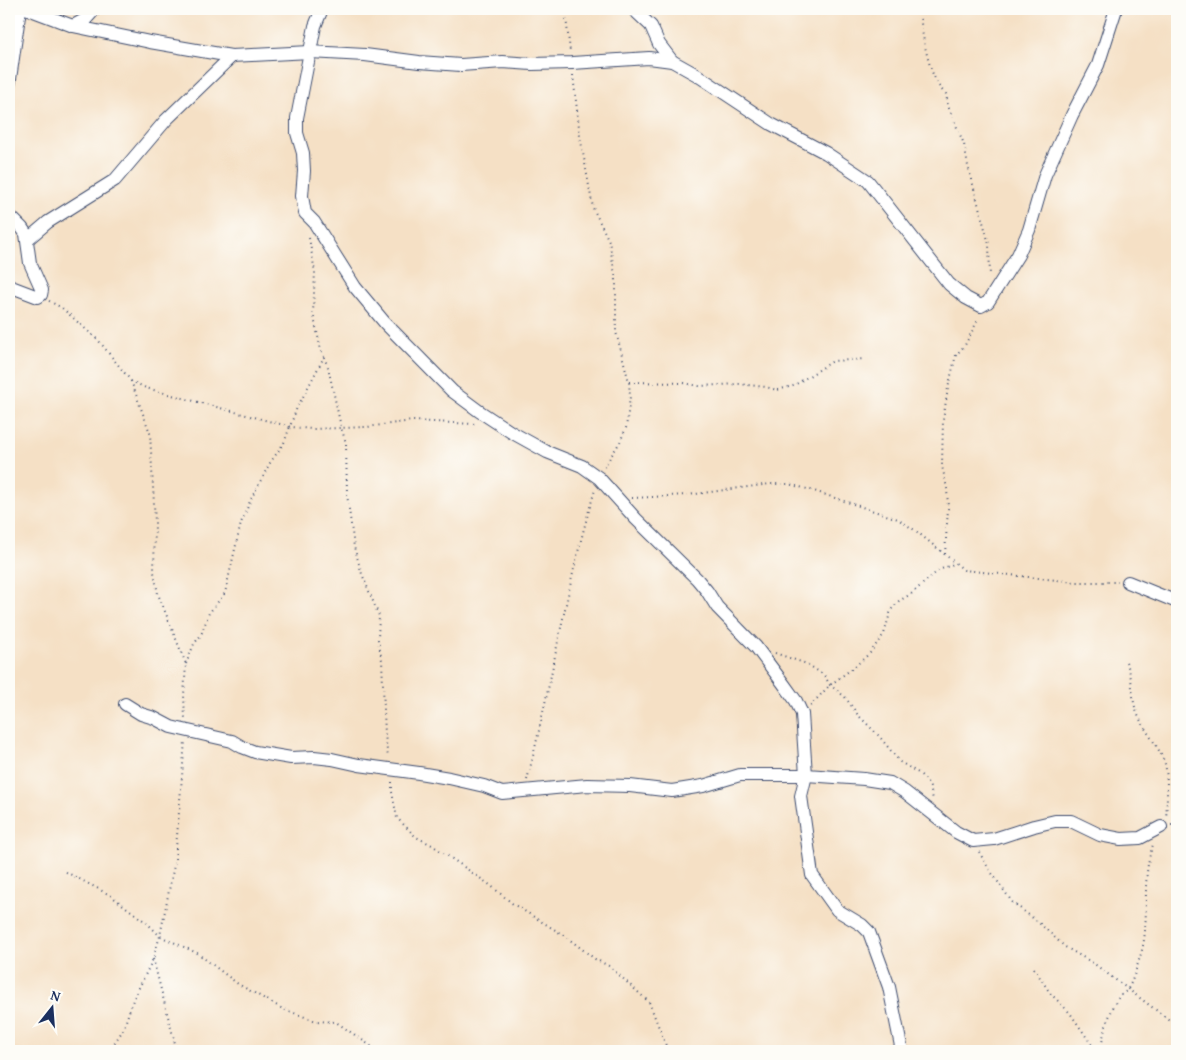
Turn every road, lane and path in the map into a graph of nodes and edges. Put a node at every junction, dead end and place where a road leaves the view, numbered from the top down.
1 (20, 9) edge
2 (28, 9) edge
3 (95, 9) edge
4 (322, 9) edge
5 (565, 9) edge
6 (633, 9) edge
7 (918, 9) edge
8 (1116, 9) edge
9 (73, 26) junction
10 (311, 52) junction
11 (232, 56) junction
12 (672, 61) junction
13 (572, 63) junction
14 (9, 86) edge
15 (9, 215) edge
16 (308, 233) dead end
17 (28, 239) junction
18 (9, 286) edge
19 (996, 288) junction
20 (40, 297) junction
21 (984, 306) junction
22 (324, 357) junction
23 (865, 359) dead end
24 (130, 380) junction
25 (629, 382) junction
26 (500, 425) junction
27 (341, 427) junction
28 (291, 428) junction
29 (599, 478) junction
30 (620, 501) junction
31 (945, 554) junction
32 (956, 563) junction
33 (1128, 582) joint
34 (1177, 602) edge
35 (756, 647) junction
36 (1126, 662) dead end
37 (186, 664) junction
38 (830, 685) junction
39 (124, 704) dead end
40 (802, 714) junction
41 (186, 731) junction
42 (392, 769) junction
43 (806, 775) junction
44 (523, 792) junction
45 (937, 816) junction
46 (1161, 827) junction
47 (973, 841) junction
48 (66, 872) dead end
49 (160, 936) junction
50 (153, 959) junction
51 (1034, 968) dead end
52 (1128, 989) junction
53 (1177, 1024) edge
54 (109, 1051) edge
55 (176, 1051) edge
56 (378, 1051) edge
57 (668, 1051) edge
58 (902, 1051) edge
59 (1096, 1051) edge
60 (1102, 1051) edge

1 - 14 street
2 - 9 street
3 - 9 street
4 - 10 street
5 - 13 path
6 - 12 street
7 - 19 path
8 - 19 street
9 - 11 street
10 - 11 street
10 - 13 street
10 - 26 street
11 - 17 street
12 - 13 street
12 - 21 street
13 - 25 path
15 - 17 street
16 - 22 path
17 - 20 street
18 - 20 street
19 - 21 street
20 - 24 path
21 - 31 path
22 - 27 path
22 - 28 path
23 - 25 path
24 - 28 path
24 - 37 path
25 - 29 path
26 - 27 path
26 - 29 street
27 - 28 path
27 - 42 path
28 - 37 path
29 - 30 street
29 - 44 path
30 - 31 path
30 - 35 street
31 - 32 path
32 - 33 path
32 - 38 path
33 - 34 street
35 - 38 path
35 - 40 street
36 - 46 path
37 - 41 path
38 - 40 path
38 - 45 path
39 - 41 street
40 - 43 street
41 - 42 street
41 - 49 path
42 - 44 street
42 - 57 path
43 - 44 street
43 - 45 street
43 - 58 street
45 - 47 street
46 - 47 street
46 - 52 path
47 - 52 path
48 - 49 path
49 - 50 path
49 - 56 path
50 - 54 path
50 - 55 path
51 - 59 path
52 - 53 path
52 - 60 path

